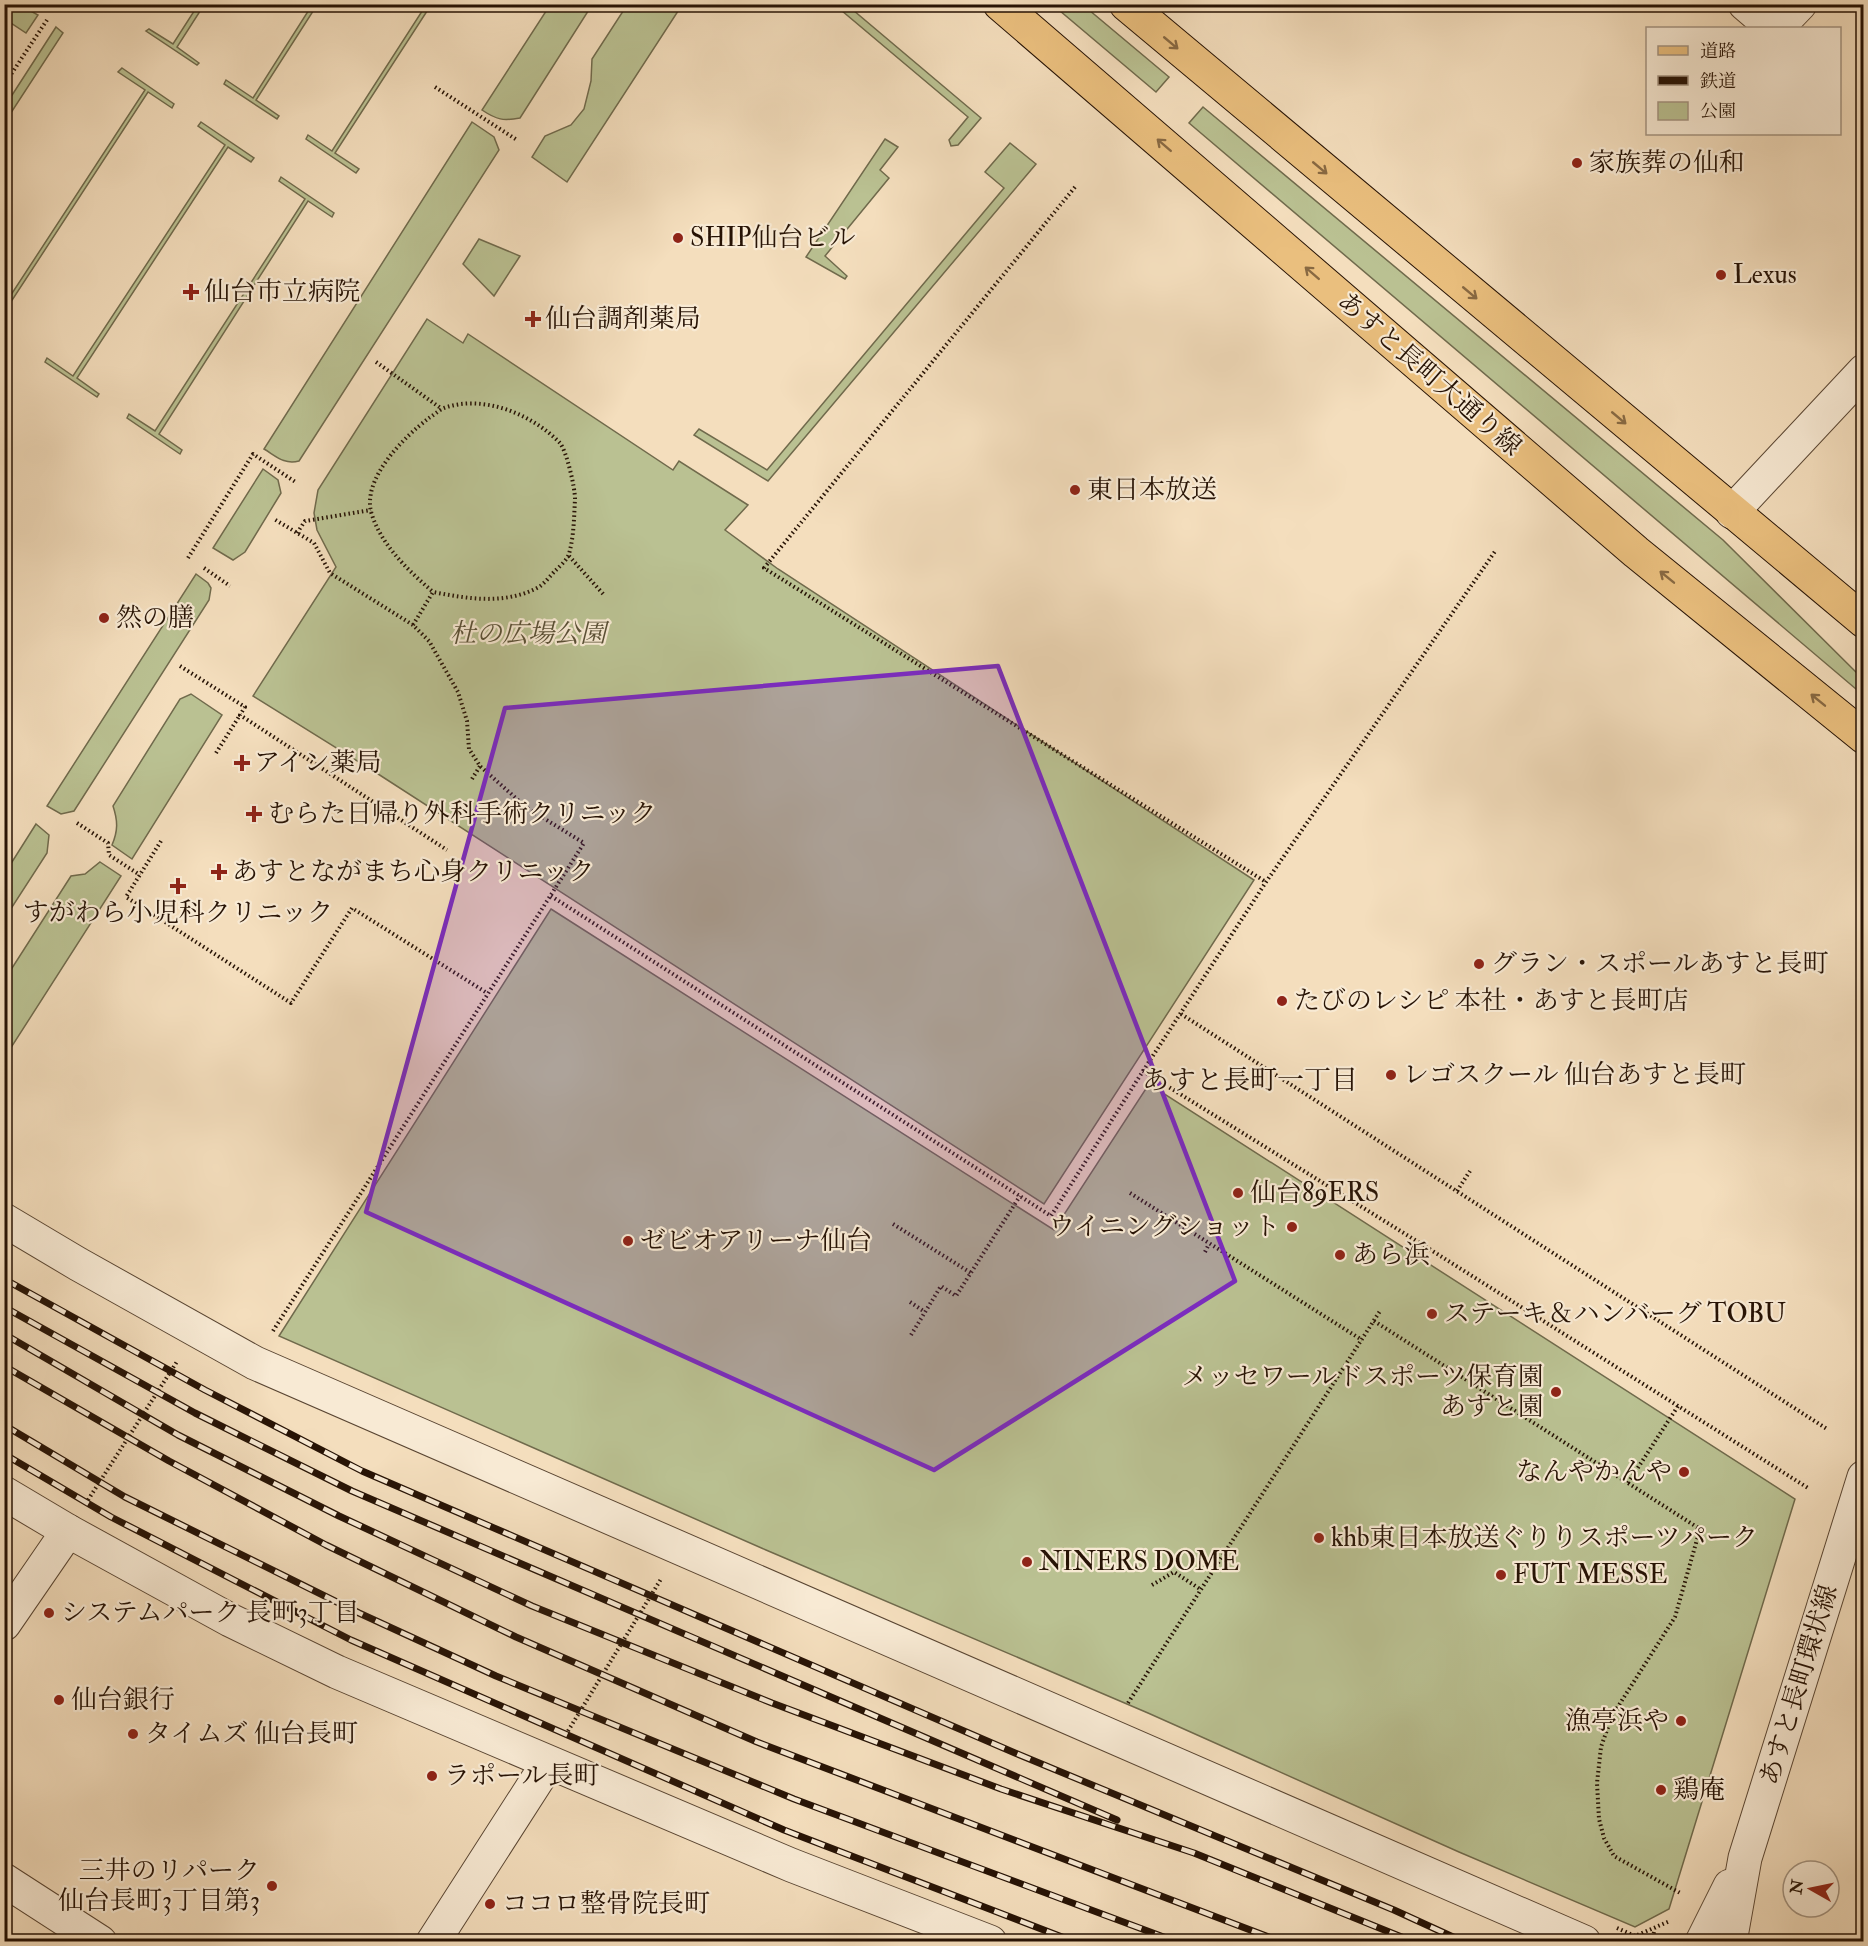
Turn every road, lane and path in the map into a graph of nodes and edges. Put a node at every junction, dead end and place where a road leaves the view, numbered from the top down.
1 (1000, 4) edge
2 (1126, 4) edge
3 (1745, 4) edge
4 (1800, 4) edge
5 (47, 20) dead end
6 (1774, 27) edge
7 (1776, 27) edge
8 (4, 85) edge
9 (435, 87) dead end
10 (517, 140) dead end
11 (1075, 187) dead end
12 (376, 362) dead end
13 (1863, 371) edge
14 (442, 408) junction
15 (297, 483) dead end
16 (371, 510) junction
17 (1732, 512) junction
18 (274, 519) dead end
19 (297, 533) junction
20 (1496, 550) dead end
21 (569, 556) junction
22 (188, 558) dead end
23 (204, 568) dead end
24 (230, 586) dead end
25 (433, 592) junction
26 (605, 596) dead end
27 (1863, 621) edge
28 (413, 625) junction
29 (180, 666) dead end
30 (240, 716) junction
31 (1863, 737) edge
32 (216, 753) dead end
33 (480, 766) junction
34 (472, 779) dead end
35 (77, 823) dead end
36 (161, 841) dead end
37 (447, 850) dead end
38 (140, 875) junction
39 (1266, 882) junction
40 (551, 896) junction
41 (487, 993) junction
42 (1181, 1014) junction
43 (1143, 1071) junction
44 (1470, 1171) dead end
45 (1457, 1191) junction
46 (1130, 1193) dead end
47 (1020, 1196) junction
48 (4, 1220) edge
49 (893, 1224) dead end
50 (1209, 1244) junction
51 (1423, 1245) junction
52 (1205, 1252) dead end
53 (1412, 1261) dead end
54 (971, 1273) junction
55 (909, 1302) dead end
56 (1380, 1311) dead end
57 (925, 1312) junction
58 (1374, 1321) junction
59 (911, 1335) dead end
60 (268, 1338) dead end
61 (1362, 1340) junction
62 (182, 1353) dead end
63 (1678, 1406) junction
64 (1827, 1429) dead end
65 (1863, 1478) edge
66 (1628, 1483) junction
67 (1808, 1488) dead end
68 (4, 1493) edge
69 (76, 1518) junction
70 (651, 1574) dead end
71 (1152, 1585) dead end
72 (1200, 1589) junction
73 (4, 1624) edge
74 (1124, 1709) dead end
75 (548, 1763) junction
76 (1745, 1858) junction
77 (4, 1880) edge
78 (1682, 1894) dead end
79 (1674, 1919) dead end
80 (1614, 1927) dead end
81 (1656, 1928) junction
82 (100, 1941) edge
83 (433, 1941) edge
84 (990, 1941) edge
85 (1584, 1941) edge
86 (1651, 1941) edge
87 (1702, 1941) edge
88 (1730, 1941) edge

31 -> 1 main road, あすと長町大通り線
2 -> 17 main road
3 - 6 street
4 - 7 street
5 - 8 path
9 - 10 path
11 - 39 path
12 - 14 path
13 - 17 street
14 - 16 path
14 - 21 path
15 - 22 path
16 - 19 path
16 - 25 path
17 - 27 main road
18 - 19 path
19 - 28 path
20 - 39 path
21 - 25 path
21 - 26 path
23 - 24 path
25 - 28 path
28 - 33 path
29 - 30 path
30 - 32 path
30 - 37 path
33 - 34 path
33 - 40 path
35 - 38 path
36 - 38 path
38 - 41 path
39 - 42 path
40 - 41 path
40 - 47 path
41 - 60 path
42 - 43 path
42 - 45 path
43 - 47 path
43 - 51 path
44 - 45 path
45 - 64 path
46 - 50 path
47 - 54 path
48 - 85 street
49 - 54 path
50 - 52 path
50 - 61 path
51 - 53 path
51 - 63 path
54 - 57 path
55 - 57 path
56 - 58 path
57 - 59 path
58 - 61 path
58 - 66 path
61 - 72 path
62 - 69 path
63 - 66 path
63 - 67 path
65 - 76 street, あすと長町環状線
66 - 78 path
68 - 69 street
69 - 73 street
69 - 75 street
70 - 75 path
71 - 72 path
72 - 74 path
75 - 83 street
75 - 84 street
76 - 87 street, あすと長町環状線
76 - 88 street, あすと長町環状線
77 - 82 street
79 - 81 path
80 - 81 path
81 - 86 path

